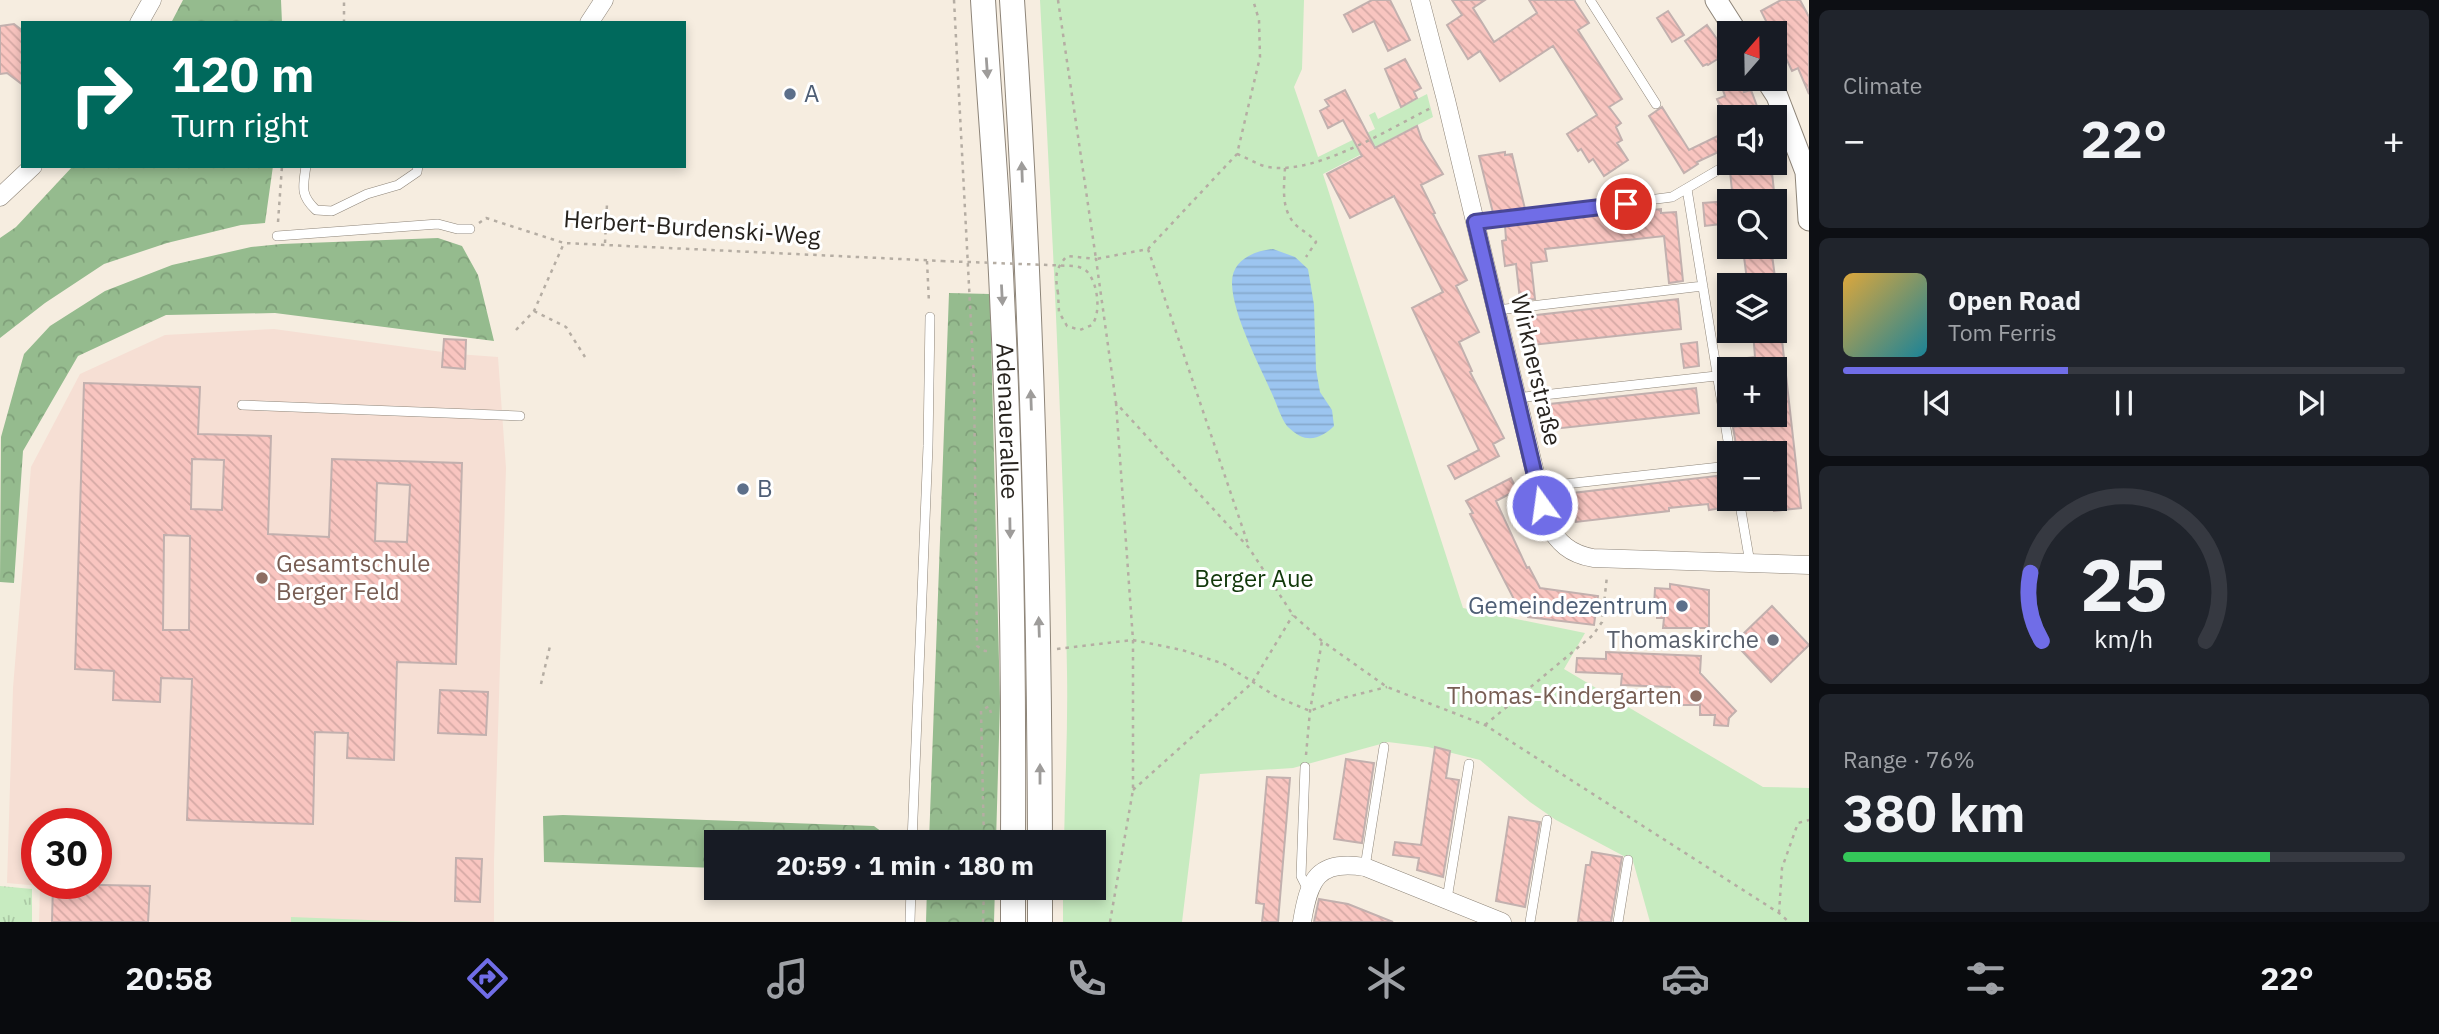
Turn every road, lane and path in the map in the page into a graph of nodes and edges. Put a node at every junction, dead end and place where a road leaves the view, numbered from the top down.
1 (152, 0) edge
2 (344, 0) edge
3 (604, 0) edge
4 (954, 0) edge
5 (983, 0) edge
6 (1012, 0) edge
7 (1058, 0) edge
8 (1253, 0) edge
9 (1420, 0) edge
10 (1590, 0) edge
11 (1716, 0) edge
12 (140, 21) edge
13 (344, 21) edge
14 (590, 21) edge
15 (1729, 21) edge
16 (1446, 100) junction
17 (1656, 104) dead end
18 (1787, 151) edge
19 (1237, 154) junction
20 (31, 168) edge
21 (282, 168) edge
22 (306, 168) edge
23 (418, 168) edge
24 (1284, 168) junction
25 (1717, 171) edge
26 (1807, 171) edge
27 (1687, 189) junction
28 (0, 197) edge
29 (607, 204) dead end
30 (1809, 220) edge
31 (1475, 222) junction
32 (470, 229) joint
33 (277, 236) joint
34 (564, 243) junction
35 (605, 244) junction
36 (1148, 249) junction
37 (1306, 257) dead end
38 (1096, 259) junction
39 (928, 260) junction
40 (1703, 286) junction
41 (1497, 310) junction
42 (534, 311) junction
43 (930, 317) joint
44 (516, 331) dead end
45 (585, 357) dead end
46 (1716, 376) junction
47 (1516, 398) junction
48 (1116, 403) junction
49 (242, 405) dead end
50 (520, 416) dead end
51 (1728, 441) edge
52 (1717, 467) edge
53 (1538, 487) junction
54 (1741, 511) edge
55 (1249, 548) junction
56 (1609, 558) junction
57 (1750, 563) junction
58 (1809, 565) edge
59 (1293, 615) junction
60 (1133, 640) junction
61 (1322, 641) junction
62 (550, 646) dead end
63 (1040, 649) junction
64 (1013, 650) junction
65 (1252, 683) junction
66 (541, 684) dead end
67 (1387, 687) junction
68 (989, 706) dead end
69 (1310, 712) junction
70 (1485, 725) junction
71 (1384, 747) dead end
72 (1469, 764) dead end
73 (1305, 767) joint
74 (1133, 790) junction
75 (1547, 820) dead end
76 (1809, 820) edge
77 (912, 830) edge
78 (984, 830) edge
79 (1013, 830) edge
80 (1040, 830) edge
81 (1628, 860) dead end
82 (1365, 867) junction
83 (1308, 890) junction
84 (1447, 899) junction
85 (911, 900) edge
86 (984, 900) edge
87 (1013, 900) edge
88 (1040, 900) edge
89 (1779, 913) junction
90 (910, 922) edge
91 (983, 922) edge
92 (1013, 922) edge
93 (1040, 922) edge
94 (1110, 922) edge
95 (1302, 922) edge
96 (1502, 922) edge
97 (1530, 922) edge
98 (1618, 922) edge
99 (1789, 922) edge

1 - 12 street
2 - 13 path
3 - 14 street
4 - 64 path
5 -> 64 main road, Adenauerallee
63 -> 6 main road, Adenauerallee
7 - 38 path
8 - 19 path
9 - 16 street, Wirknerstraße
10 - 17 lane
11 - 15 street
16 - 24 path
16 - 31 street, Wirknerstraße
18 - 26 street
19 - 24 path
19 - 36 path
20 - 28 street
21 - 33 path
22 - 23 lane
24 - 37 path
25 - 27 lane
26 - 30 street
27 - 31 lane
27 - 40 lane
29 - 35 path
31 - 41 street, Wirknerstraße
32 - 33 lane
32 - 34 path, Herbert-Burdenski-Weg
34 - 35 path, Herbert-Burdenski-Weg
34 - 42 path
35 - 39 path, Herbert-Burdenski-Weg
36 - 38 path
36 - 55 path
38 - 39 path, Herbert-Burdenski-Weg, bridge
38 - 48 path
39 - 43 path
40 - 41 lane
40 - 46 lane
41 - 47 street, Wirknerstraße
42 - 44 path
42 - 45 path
43 - 77 lane
46 - 47 lane
46 - 51 lane
47 - 53 street, Wirknerstraße
48 - 55 path
48 - 60 path
49 - 50 lane
52 - 53 lane
53 - 56 street, Wirknerstraße
54 - 57 lane
55 - 59 path
56 - 57 street, Wirknerstraße
56 - 70 path
57 - 58 street, Wirknerstraße
59 - 61 path
59 - 65 path
60 - 63 path
60 - 65 path
60 - 74 path
61 - 67 path
61 - 69 path
62 - 66 path
80 -> 63 main road, Adenauerallee
64 - 79 main road, Adenauerallee
65 - 69 path
65 - 74 path
67 - 69 path
67 - 70 path
68 - 78 path
69 - 73 path
70 - 89 path
71 - 82 lane
72 - 84 lane
73 - 83 lane
74 - 94 path
75 - 97 lane
76 - 89 path
81 - 98 lane
82 - 83 street
82 - 84 street
83 - 95 street
84 - 96 street
85 - 90 lane
86 - 91 path
87 - 92 main road
88 - 93 main road
89 - 99 path

